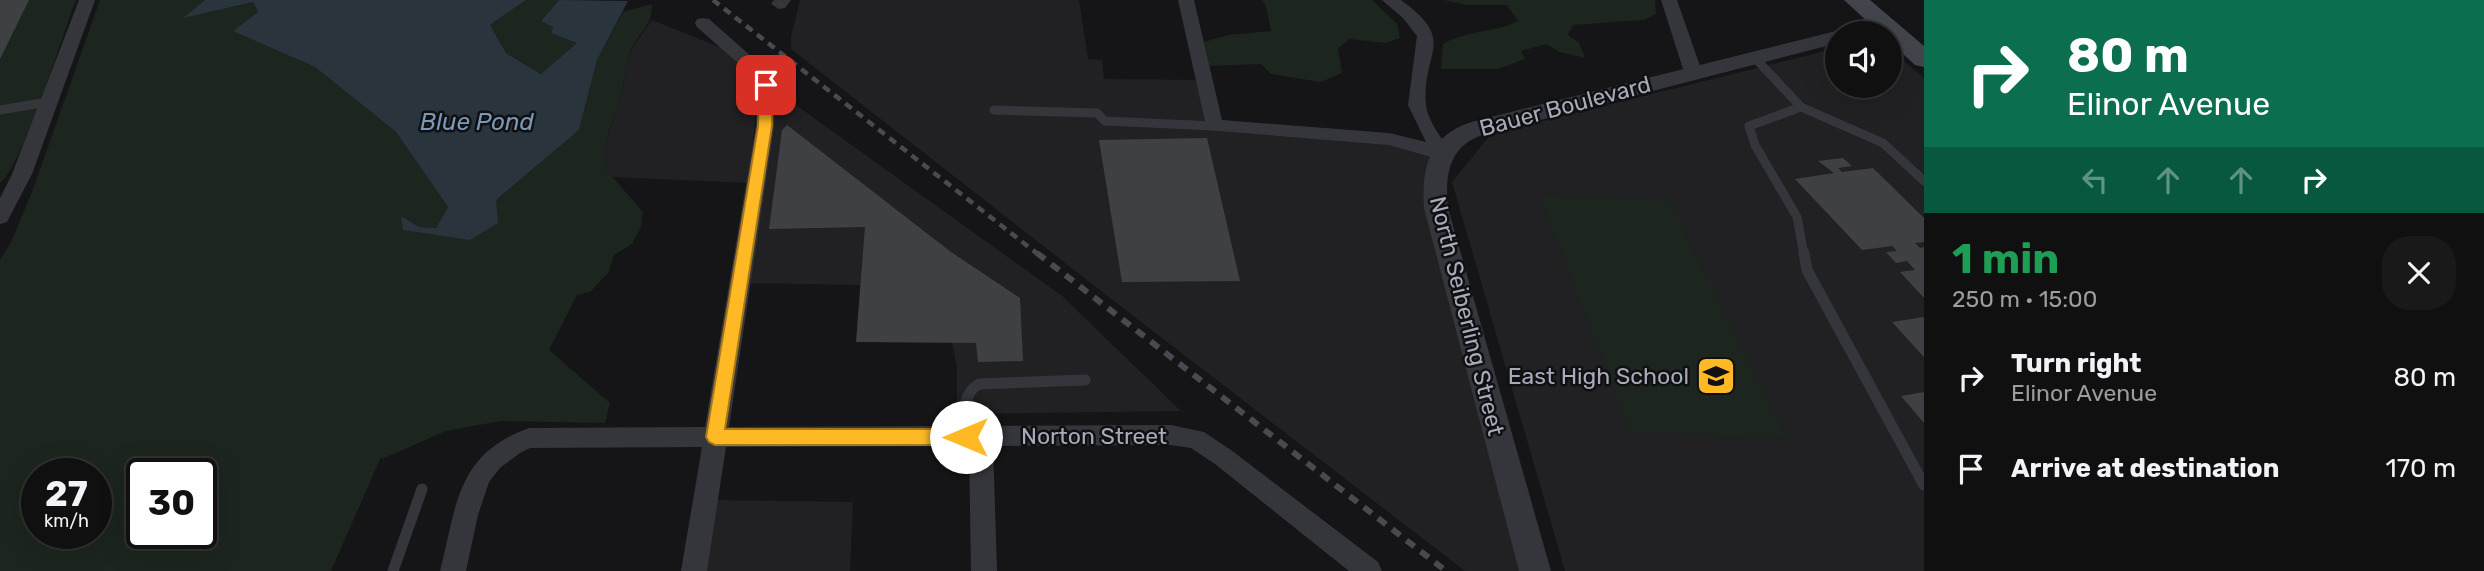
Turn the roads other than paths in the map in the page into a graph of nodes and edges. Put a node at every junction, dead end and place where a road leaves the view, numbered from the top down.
1 (87, 0) edge
2 (1186, 0) edge
3 (1390, 0) edge
4 (1669, 0) edge
5 (1856, 0) edge
6 (1879, 21) edge
7 (703, 23) dead end
8 (1825, 39) edge
9 (1902, 40) edge
10 (1754, 57) junction
11 (1923, 57) edge
12 (1693, 72) junction
13 (48, 102) junction
14 (1801, 107) junction
15 (0, 110) edge
16 (994, 110) dead end
17 (1214, 125) junction
18 (1443, 153) junction
19 (1924, 168) edge
20 (1912, 170) junction
21 (1924, 181) edge
22 (0, 216) edge
23 (1084, 380) dead end
24 (715, 437) junction
25 (974, 437) junction
26 (1924, 485) edge
27 (422, 489) dead end
28 (393, 571) edge
29 (453, 571) edge
30 (694, 571) edge
31 (984, 571) edge
32 (1369, 571) edge
33 (1535, 571) edge

1 - 13 street
2 - 17 street
3 - 18 street
4 - 12 street
5 - 6 main road
7 - 24 street
8 - 10 street, Bauer Boulevard
9 - 11 main road
10 - 12 street, Bauer Boulevard
10 - 14 lane
12 - 18 street, Bauer Boulevard
13 - 15 lane
13 - 22 street
14 - 20 lane
14 - 26 lane
16 - 17 lane
17 - 18 street
18 - 33 street, North Seiberling Street
19 - 20 lane
20 - 21 lane
23 - 25 lane
24 - 25 street, Norton Street
24 - 29 street, Norton Street
24 - 30 street
25 - 31 street
25 - 32 street, Norton Street
27 - 28 lane

